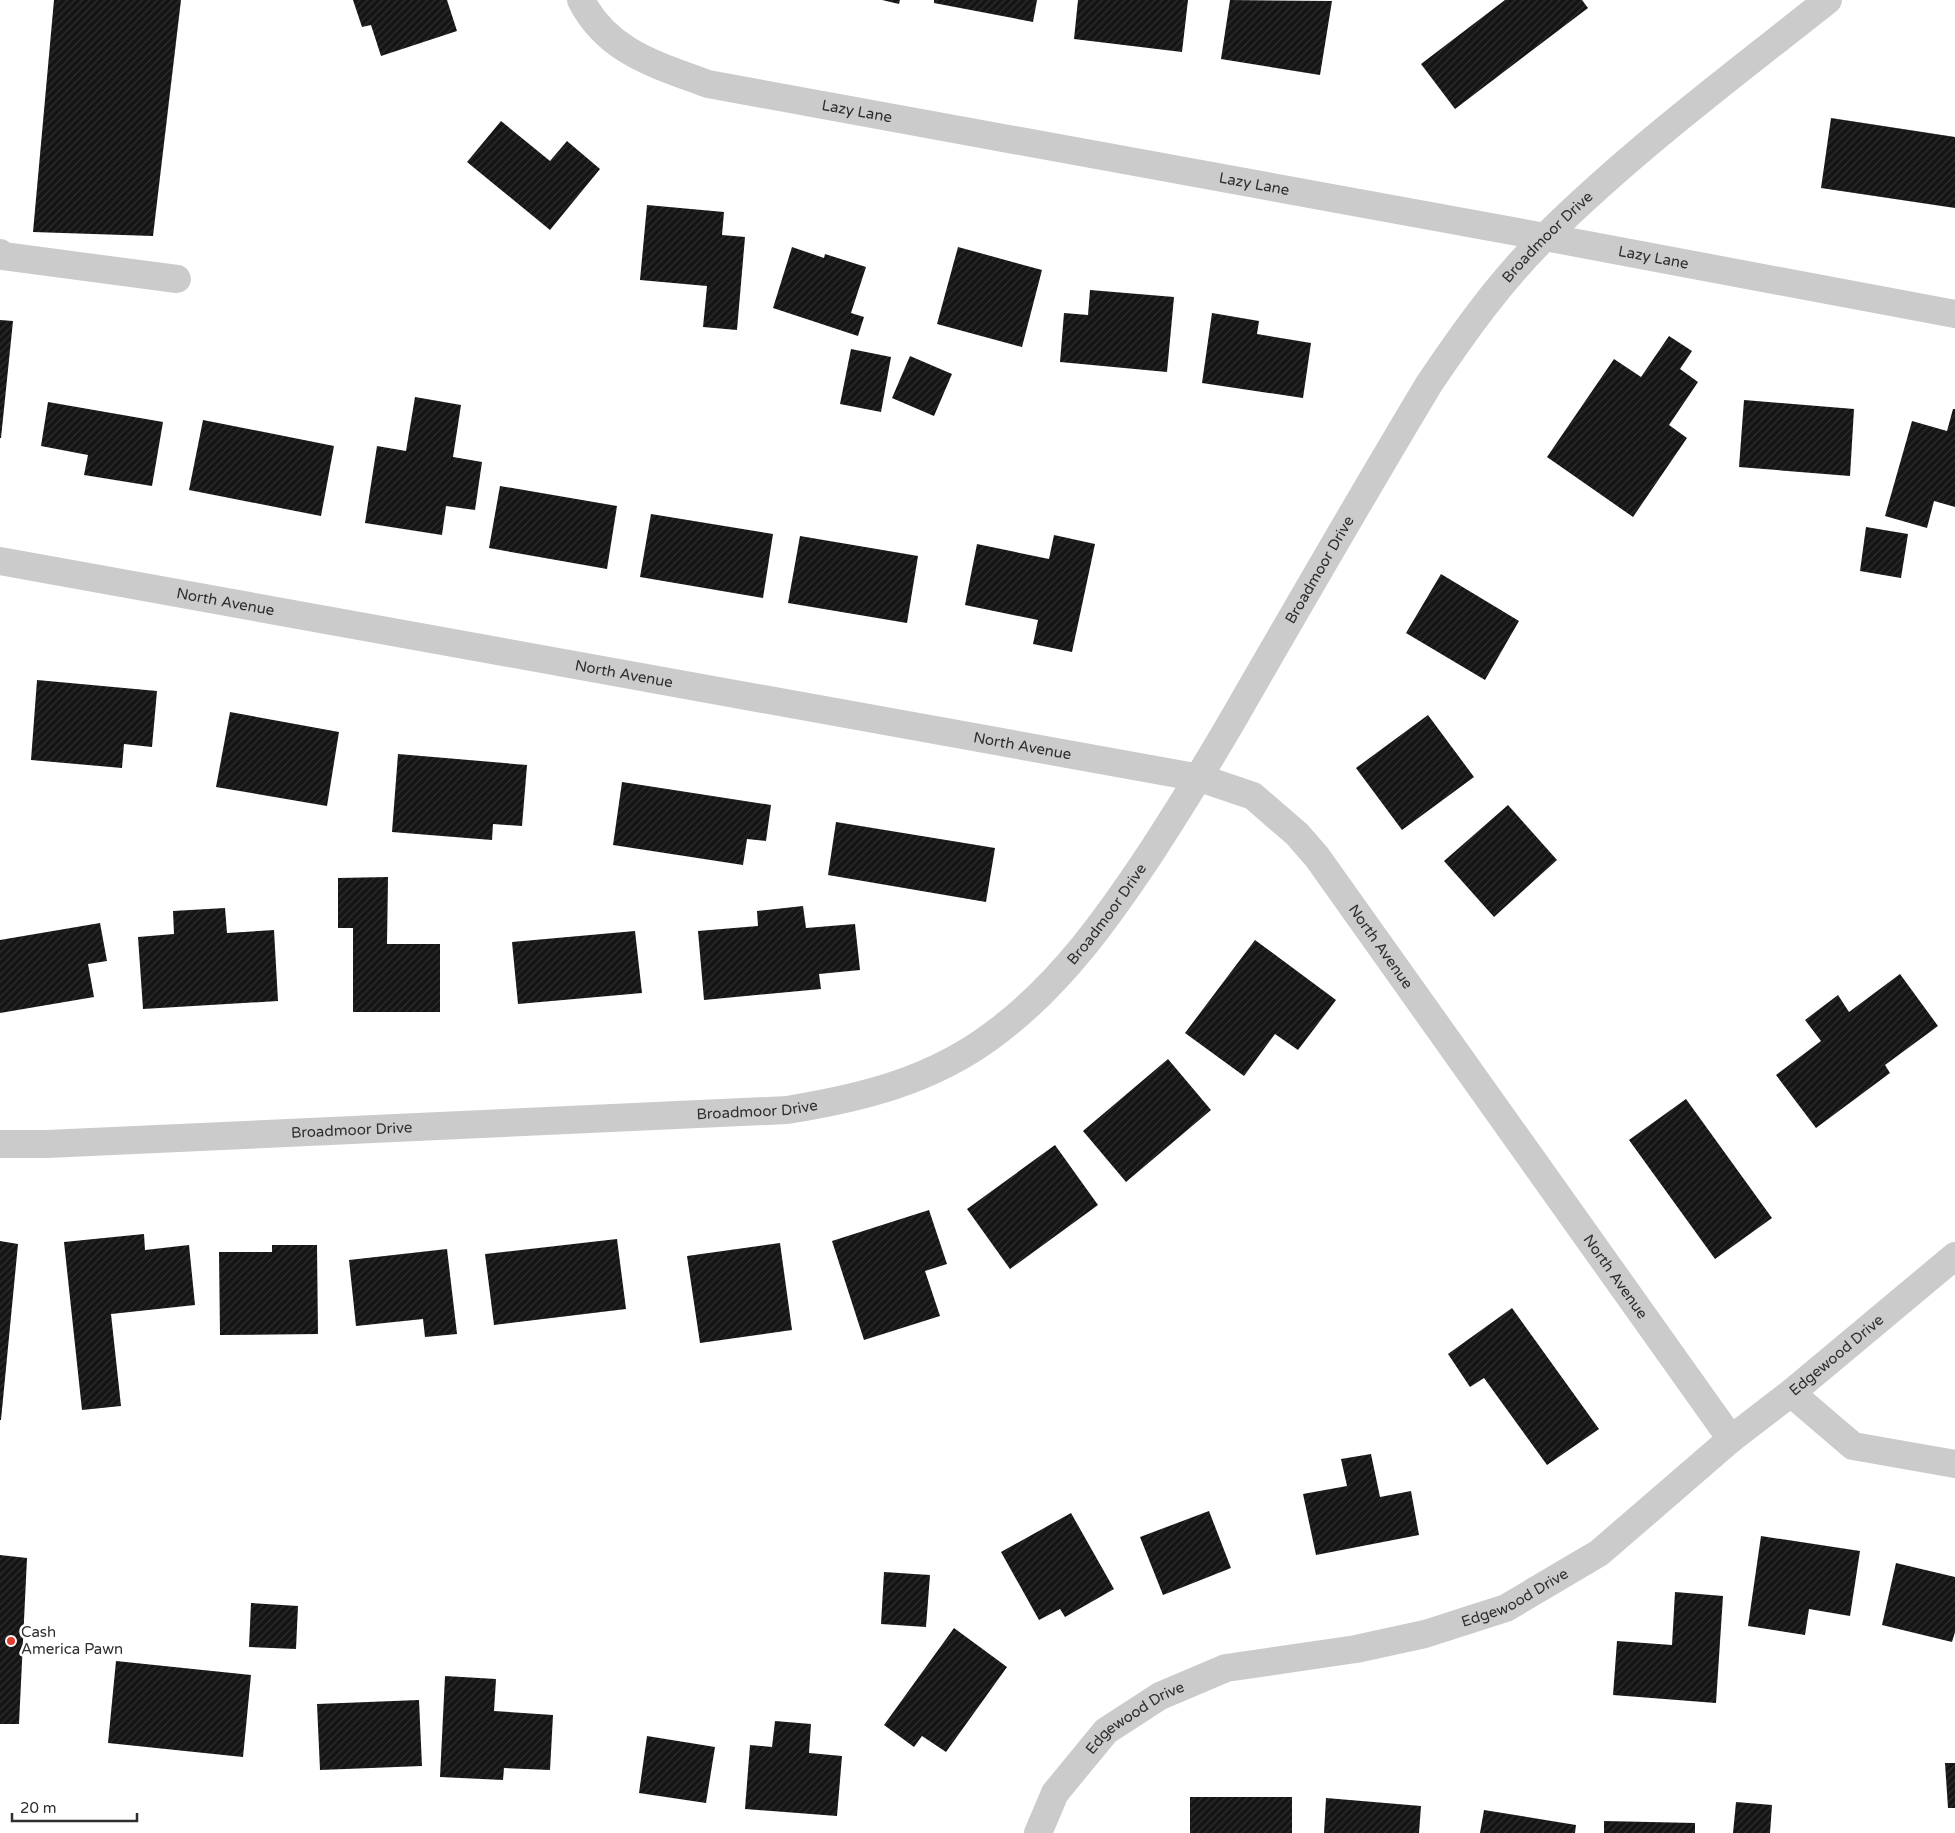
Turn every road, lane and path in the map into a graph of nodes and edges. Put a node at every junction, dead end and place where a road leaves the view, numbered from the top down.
1 (581, 0) edge
2 (1828, 0) edge
3 (1545, 236) junction
4 (0, 253) edge
5 (177, 279) dead end
6 (1955, 314) edge
7 (0, 561) edge
8 (1200, 778) junction
9 (0, 1144) edge
10 (1955, 1256) edge
11 (1791, 1393) junction
12 (1731, 1439) junction
13 (1955, 1464) edge
14 (1038, 1833) edge

1 - 3 street, Lazy Lane
2 - 3 street, Broadmoor Drive
3 - 6 street, Lazy Lane
3 - 8 street, Broadmoor Drive
4 - 5 street
7 - 8 street, North Avenue
8 - 9 street, Broadmoor Drive
8 - 12 street, North Avenue
10 - 11 street, Edgewood Drive
11 - 12 street, Edgewood Drive
11 - 13 street
12 - 14 street, Edgewood Drive

